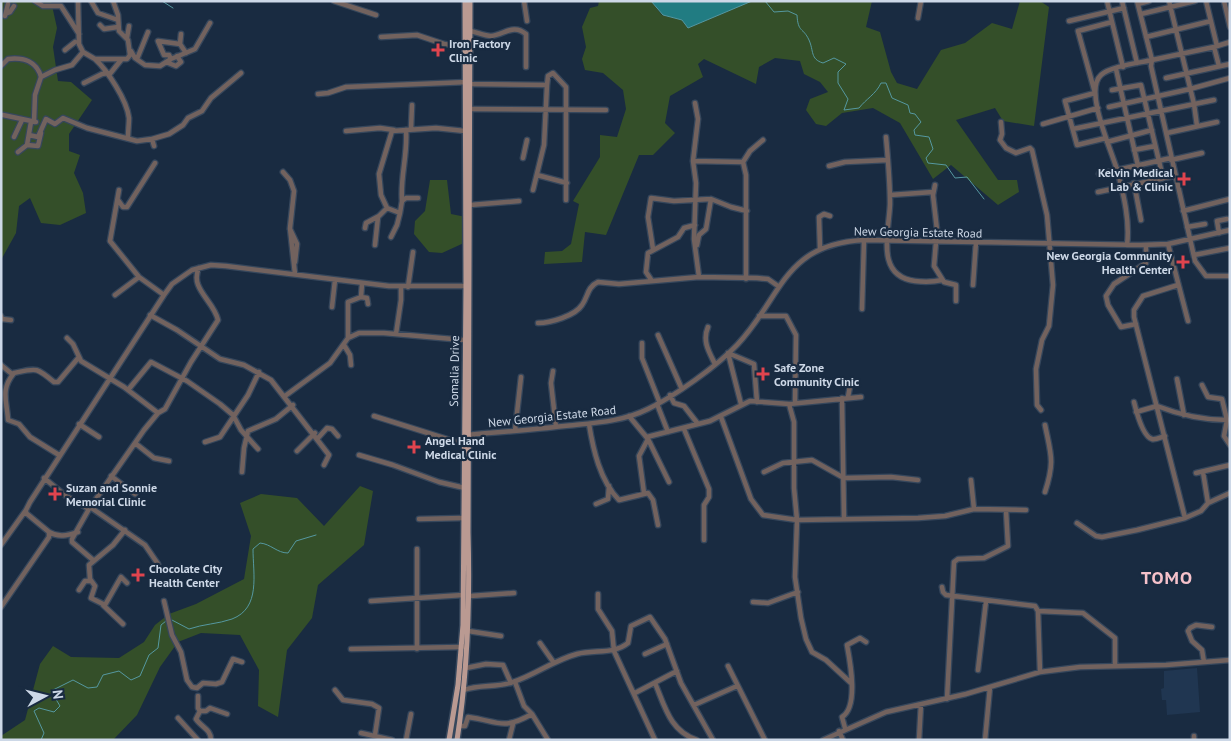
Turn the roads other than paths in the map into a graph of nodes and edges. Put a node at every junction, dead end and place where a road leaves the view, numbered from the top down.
1 (35, 1) edge
2 (78, 1) edge
3 (91, 1) edge
4 (113, 1) edge
5 (334, 1) edge
6 (466, 1) edge
7 (470, 1) edge
8 (524, 1) edge
9 (921, 1) edge
10 (1107, 1) edge
11 (1122, 1) edge
12 (1149, 1) edge
13 (1169, 1) edge
14 (1195, 1) edge
15 (1206, 1) edge
16 (1224, 1) edge
17 (1138, 2) edge
18 (8, 4) dead end
19 (60, 4) edge
20 (14, 6) dead end
21 (1170, 7) junction
22 (1124, 8) junction
23 (1110, 11) junction
24 (1140, 14) junction
25 (376, 15) dead end
26 (119, 16) junction
27 (918, 18) dead end
28 (527, 21) dead end
29 (1069, 21) dead end
30 (1112, 22) junction
31 (1211, 22) junction
32 (210, 23) dead end
33 (100, 25) dead end
34 (129, 26) dead end
35 (118, 27) junction
36 (1230, 27) edge
37 (1176, 30) junction
38 (470, 31) junction
39 (148, 32) dead end
40 (79, 34) junction
41 (181, 34) dead end
42 (381, 37) dead end
43 (1146, 37) junction
44 (126, 38) junction
45 (75, 42) dead end
46 (1230, 42) edge
47 (180, 44) junction
48 (466, 47) junction
49 (1216, 47) junction
50 (130, 48) junction
51 (65, 50) dead end
52 (83, 52) junction
53 (186, 53) junction
54 (1182, 53) junction
55 (177, 56) junction
56 (136, 58) junction
57 (95, 59) junction
58 (127, 59) junction
59 (121, 60) junction
60 (168, 60) junction
61 (1152, 60) junction
62 (1137, 63) junction
63 (1230, 64) edge
64 (1, 66) edge
65 (1219, 66) junction
66 (526, 67) dead end
67 (1123, 67) junction
68 (1116, 69) junction
69 (241, 73) dead end
70 (1187, 73) junction
71 (109, 74) junction
72 (41, 77) junction
73 (1166, 78) dead end
74 (1230, 78) edge
75 (84, 83) dead end
76 (468, 83) junction
77 (547, 85) junction
78 (1120, 88) junction
79 (1190, 89) junction
80 (1112, 90) dead end
81 (1095, 93) junction
82 (318, 94) dead end
83 (1157, 96) junction
84 (1145, 99) junction
85 (1214, 100) dead end
86 (695, 103) dead end
87 (1124, 104) junction
88 (1194, 104) junction
89 (412, 105) dead end
90 (1109, 107) dead end
91 (1098, 108) junction
92 (470, 109) junction
93 (547, 110) junction
94 (606, 110) dead end
95 (565, 111) junction
96 (1161, 112) junction
97 (1148, 114) junction
98 (3, 115) dead end
99 (1070, 115) junction
100 (1127, 119) junction
101 (22, 120) junction
102 (32, 122) junction
103 (1002, 122) dead end
104 (1101, 122) junction
105 (1217, 122) dead end
106 (1043, 124) dead end
107 (1197, 126) junction
108 (41, 127) junction
109 (409, 129) junction
110 (1073, 129) junction
111 (394, 130) junction
112 (465, 130) junction
113 (1152, 130) junction
114 (346, 132) dead end
115 (1167, 133) junction
116 (29, 135) junction
117 (1131, 136) junction
118 (14, 137) dead end
119 (128, 138) junction
120 (886, 138) dead end
121 (41, 139) junction
122 (152, 140) junction
123 (527, 140) dead end
124 (763, 140) dead end
125 (1106, 140) junction
126 (45, 143) dead end
127 (27, 145) junction
128 (154, 146) dead end
129 (1155, 146) junction
130 (1134, 150) junction
131 (18, 152) dead end
132 (1202, 153) dead end
133 (523, 158) dead end
134 (1171, 159) junction
135 (888, 160) junction
136 (693, 161) junction
137 (1159, 161) junction
138 (743, 162) junction
139 (155, 163) dead end
140 (829, 166) dead end
141 (1138, 166) junction
142 (1118, 170) junction
143 (283, 172) dead end
144 (1099, 174) dead end
145 (537, 175) junction
146 (1174, 176) junction
147 (1163, 178) junction
148 (567, 183) junction
149 (1134, 183) junction
150 (935, 185) dead end
151 (1121, 186) junction
152 (119, 190) dead end
153 (533, 190) dead end
154 (933, 192) junction
155 (1098, 192) dead end
156 (890, 195) junction
157 (418, 198) dead end
158 (696, 198) junction
159 (711, 199) junction
160 (1230, 199) edge
161 (118, 200) junction
162 (518, 200) dead end
163 (566, 200) dead end
164 (402, 201) junction
165 (470, 205) junction
166 (387, 208) junction
167 (747, 211) junction
168 (1183, 211) junction
169 (400, 213) junction
170 (830, 216) dead end
171 (378, 217) junction
172 (1227, 218) dead end
173 (1141, 220) dead end
174 (1205, 224) dead end
175 (695, 225) junction
176 (1187, 227) junction
177 (365, 228) dead end
178 (1230, 230) edge
179 (1218, 233) junction
180 (391, 237) dead end
181 (1190, 239) junction
182 (864, 240) junction
183 (887, 240) junction
184 (936, 241) junction
185 (976, 242) junction
186 (1003, 243) junction
187 (1050, 243) junction
188 (1168, 244) junction
189 (375, 245) dead end
190 (1127, 245) junction
191 (1146, 245) junction
192 (696, 248) junction
193 (820, 248) junction
194 (1230, 248) edge
195 (653, 249) junction
196 (1003, 249) dead end
197 (413, 252) dead end
198 (1194, 255) junction
199 (199, 268) junction
200 (295, 271) junction
201 (1230, 276) edge
202 (139, 277) junction
203 (700, 278) junction
204 (746, 279) junction
205 (335, 280) junction
206 (942, 280) junction
207 (652, 281) junction
208 (362, 284) junction
209 (974, 285) dead end
210 (1178, 285) junction
211 (408, 286) junction
212 (466, 286) junction
213 (778, 286) junction
214 (401, 287) junction
215 (116, 295) dead end
216 (164, 295) junction
217 (361, 297) junction
218 (956, 302) dead end
219 (368, 304) dead end
220 (332, 307) dead end
221 (862, 309) dead end
222 (150, 315) junction
223 (1, 316) edge
224 (759, 316) junction
225 (11, 320) dead end
226 (1188, 321) dead end
227 (538, 323) dead end
228 (1136, 324) junction
229 (708, 328) dead end
230 (396, 334) junction
231 (658, 335) dead end
232 (67, 338) dead end
233 (348, 338) junction
234 (464, 340) junction
235 (642, 342) dead end
236 (344, 345) junction
237 (201, 346) junction
238 (728, 353) junction
239 (78, 357) junction
240 (351, 364) dead end
241 (715, 364) junction
242 (1, 365) edge
243 (553, 371) dead end
244 (259, 372) junction
245 (12, 374) junction
246 (521, 377) dead end
247 (110, 378) junction
248 (182, 378) junction
249 (1177, 378) dead end
250 (851, 381) dead end
251 (1202, 385) dead end
252 (681, 388) junction
253 (128, 390) junction
254 (670, 395) junction
255 (285, 396) junction
256 (848, 397) junction
257 (861, 397) dead end
258 (842, 398) junction
259 (757, 402) junction
260 (1134, 402) dead end
261 (658, 403) junction
262 (795, 403) junction
263 (741, 404) junction
264 (789, 404) junction
265 (293, 405) junction
266 (1157, 406) junction
267 (1041, 410) dead end
268 (1136, 412) junction
269 (158, 414) junction
270 (233, 415) junction
271 (1184, 415) junction
272 (374, 416) dead end
273 (629, 416) junction
274 (721, 417) junction
275 (79, 424) junction
276 (589, 424) junction
277 (698, 424) junction
278 (1228, 424) edge
279 (1045, 425) dead end
280 (556, 427) junction
281 (684, 429) junction
282 (242, 430) junction
283 (248, 431) junction
284 (515, 431) junction
285 (668, 432) junction
286 (467, 435) junction
287 (316, 436) junction
288 (338, 436) dead end
289 (1164, 436) junction
290 (99, 437) dead end
291 (247, 437) junction
292 (647, 438) junction
293 (205, 442) dead end
294 (134, 443) junction
295 (463, 444) junction
296 (1230, 445) edge
297 (258, 449) dead end
298 (297, 451) dead end
299 (59, 455) junction
300 (359, 455) dead end
301 (169, 461) dead end
302 (795, 461) junction
303 (324, 465) dead end
304 (1230, 465) edge
305 (242, 472) dead end
306 (764, 472) dead end
307 (1203, 472) junction
308 (1196, 473) dead end
309 (112, 476) junction
310 (44, 478) junction
311 (844, 478) junction
312 (918, 480) dead end
313 (971, 480) dead end
314 (669, 482) dead end
315 (609, 486) junction
316 (464, 488) junction
317 (1045, 492) dead end
318 (644, 493) junction
319 (1230, 493) edge
320 (136, 494) dead end
321 (1208, 503) junction
322 (596, 504) dead end
323 (90, 508) junction
324 (974, 509) junction
325 (26, 510) junction
326 (1006, 510) junction
327 (1026, 510) dead end
328 (463, 518) junction
329 (1185, 518) junction
330 (844, 519) junction
331 (419, 520) dead end
332 (797, 520) junction
333 (1077, 523) dead end
334 (658, 525) dead end
335 (125, 530) junction
336 (50, 532) junction
337 (78, 532) junction
338 (704, 540) dead end
339 (1, 545) edge
340 (417, 549) dead end
341 (93, 560) junction
342 (158, 564) dead end
343 (91, 581) junction
344 (127, 583) dead end
345 (942, 586) dead end
346 (79, 590) dead end
347 (798, 592) junction
348 (514, 593) dead end
349 (598, 594) dead end
350 (463, 595) junction
351 (470, 596) junction
352 (954, 596) junction
353 (416, 599) junction
354 (164, 601) dead end
355 (371, 601) dead end
356 (986, 601) junction
357 (753, 602) dead end
358 (103, 605) junction
359 (1, 607) edge
360 (1038, 611) junction
361 (123, 624) dead end
362 (1212, 627) dead end
363 (468, 631) junction
364 (501, 636) dead end
365 (866, 642) dead end
366 (540, 643) dead end
367 (667, 644) junction
368 (462, 647) junction
369 (351, 649) dead end
370 (417, 649) junction
371 (614, 651) junction
372 (645, 654) dead end
373 (1230, 660) edge
374 (242, 662) dead end
375 (1204, 662) junction
376 (554, 663) junction
377 (1115, 665) junction
378 (728, 666) dead end
379 (466, 668) junction
380 (978, 670) dead end
381 (677, 671) junction
382 (1040, 672) junction
383 (513, 683) junction
384 (655, 683) junction
385 (851, 683) junction
386 (737, 686) junction
387 (990, 687) junction
388 (335, 690) dead end
389 (464, 690) junction
390 (635, 693) junction
391 (198, 696) dead end
392 (947, 699) junction
393 (921, 704) junction
394 (694, 705) junction
395 (200, 711) junction
396 (227, 714) dead end
397 (411, 714) dead end
398 (532, 714) junction
399 (178, 718) dead end
400 (513, 724) junction
401 (459, 726) junction
402 (845, 728) junction
403 (840, 731) junction
404 (361, 733) dead end
405 (193, 734) junction
406 (375, 735) junction
407 (191, 740) edge
408 (198, 740) edge
409 (211, 740) edge
410 (392, 740) edge
411 (406, 740) edge
412 (449, 740) edge
413 (457, 740) edge
414 (508, 740) edge
415 (548, 740) edge
416 (655, 740) edge
417 (696, 740) edge
418 (713, 740) edge
419 (765, 740) edge
420 (823, 740) edge
421 (843, 740) edge
422 (919, 740) edge
423 (985, 740) edge

1 - 19 street
2 - 40 street
3 - 26 street
4 - 26 street
5 - 25 street
6 - 48 main road, Somalia Drive
7 - 38 main road, Somalia Drive
8 - 28 street
9 - 27 street
10 - 23 street
11 - 22 street
12 - 17 street
13 - 21 street
14 - 21 street
15 - 31 street
16 - 36 street
17 - 24 street
18 - 20 street
19 - 40 street
21 - 24 street
21 - 37 street
22 - 23 street
22 - 62 street
23 - 29 street
23 - 30 street
24 - 43 street
26 - 35 street
30 - 67 street
30 - 81 street
31 - 37 street
31 - 49 street
32 - 53 street
33 - 35 street
34 - 44 street
35 - 44 street
37 - 43 street
37 - 54 street
38 - 66 street
38 - 76 main road, Somalia Drive
39 - 56 street
40 - 52 street
41 - 47 street
42 - 48 street
43 - 61 street
44 - 50 street
45 - 51 street
46 - 49 street
47 - 53 street
47 - 60 street
48 - 76 main road, Somalia Drive
49 - 54 street
49 - 65 street
50 - 56 street
50 - 58 street
52 - 57 street
52 - 72 street
53 - 55 street
54 - 61 street
54 - 70 street
55 - 60 street
55 - 60 street
56 - 58 street
56 - 60 street
57 - 59 street
57 - 71 street
58 - 59 street
59 - 71 street
61 - 62 street
61 - 83 street
62 - 67 street
63 - 65 street
64 - 72 street
65 - 70 street
67 - 68 street
68 - 78 street
68 - 81 street
69 - 122 street
70 - 73 street
70 - 79 street
71 - 75 street
71 - 119 street
72 - 102 street
74 - 79 street
76 - 77 street
76 - 82 street
76 - 92 main road, Somalia Drive
76 - 112 main road, Somalia Drive
77 - 93 street
77 - 95 street
78 - 80 street
78 - 84 street
78 - 87 street
79 - 83 street
79 - 88 street
81 - 91 street
81 - 99 street
83 - 84 street
83 - 96 street
84 - 87 street
84 - 97 street
85 - 88 street
86 - 136 street
87 - 90 street
87 - 100 street
88 - 96 street
88 - 107 street
89 - 109 street
91 - 99 street
91 - 104 street
92 - 93 street
92 - 165 main road, Somalia Drive
93 - 95 street
93 - 145 street
94 - 95 street
95 - 148 street
96 - 97 street
96 - 115 street
97 - 100 street
97 - 113 street
98 - 101 street
99 - 106 street
99 - 110 street
100 - 104 street
100 - 117 street
101 - 102 street
101 - 118 street
102 - 108 street
102 - 116 street
103 - 187 street
104 - 110 street
104 - 125 street
105 - 107 street
107 - 115 street
108 - 116 street
108 - 119 street
108 - 121 street
109 - 111 street
109 - 112 street
109 - 164 street
110 - 125 street
111 - 114 street
111 - 166 street
112 - 212 main road, Somalia Drive
113 - 117 street
113 - 129 street
115 - 134 street
116 - 127 street
117 - 125 street
117 - 130 street
119 - 122 street
120 - 135 street
121 - 126 street
121 - 127 street
122 - 128 street
123 - 133 street
124 - 138 street
125 - 142 street
127 - 131 street
129 - 130 street
129 - 137 street
130 - 141 street
132 - 134 street
134 - 137 street
134 - 146 street
135 - 140 street
135 - 156 street
136 - 138 street
136 - 158 street
137 - 141 street
137 - 147 street
138 - 167 street
139 - 161 street
141 - 142 street
142 - 144 street
142 - 151 street
143 - 200 street
145 - 148 street
145 - 153 street
146 - 147 street
146 - 168 street
147 - 149 street
148 - 163 street
149 - 151 street
149 - 173 street
150 - 154 street
151 - 155 street
151 - 190 street
152 - 161 street
154 - 156 street
154 - 184 street
156 - 183 street
157 - 164 street
158 - 159 street
158 - 175 street
158 - 195 street
159 - 167 street
159 - 192 street
160 - 168 street
161 - 202 street
162 - 165 street
164 - 169 street
165 - 286 main road, Somalia Drive
166 - 169 street
166 - 171 street
167 - 204 street
168 - 176 street
169 - 180 street
170 - 193 street
171 - 177 street
171 - 189 street
172 - 179 street
174 - 176 street
175 - 192 street
175 - 195 street
176 - 181 street
178 - 179 street, New Georgia Estate Road
179 - 181 street, New Georgia Estate Road
181 - 188 street, New Georgia Estate Road
181 - 198 street
182 - 183 street, New Georgia Estate Road
182 - 193 street, New Georgia Estate Road
182 - 221 street
183 - 184 street, New Georgia Estate Road
183 - 206 street
184 - 185 street, New Georgia Estate Road
184 - 206 street
185 - 186 street, New Georgia Estate Road
185 - 209 street
186 - 187 street, New Georgia Estate Road
186 - 196 street
187 - 190 street, New Georgia Estate Road
187 - 267 street
188 - 191 street, New Georgia Estate Road
188 - 210 street
190 - 191 street, New Georgia Estate Road
191 - 228 street
192 - 203 street
193 - 213 street, New Georgia Estate Road
194 - 198 street
195 - 207 street
197 - 211 street
198 - 201 street
199 - 200 street
199 - 216 street
199 - 237 street
200 - 205 street
202 - 215 street
202 - 216 street
203 - 204 street
203 - 207 street
204 - 213 street
205 - 208 street
205 - 220 street
206 - 218 street
207 - 227 street
208 - 214 street
208 - 217 street
210 - 226 street
210 - 228 street
211 - 212 street
211 - 214 street
212 - 234 main road, Somalia Drive
213 - 224 street, New Georgia Estate Road
214 - 230 street
216 - 222 street
217 - 219 street
217 - 233 street
222 - 237 street
222 - 247 street
223 - 225 street
224 - 238 street, New Georgia Estate Road
224 - 262 street
228 - 266 street
229 - 241 street
230 - 233 street
230 - 234 street
231 - 252 street
232 - 239 street
233 - 236 street
234 - 286 main road, Somalia Drive
235 - 261 street
236 - 240 street
236 - 255 street
237 - 244 street
237 - 248 street
238 - 241 street, New Georgia Estate Road
238 - 259 street
238 - 263 street
239 - 245 street
239 - 247 street
241 - 252 street, New Georgia Estate Road
242 - 245 street
243 - 280 street
244 - 255 street
244 - 270 street
245 - 299 street
246 - 284 street
247 - 253 street
247 - 275 street
248 - 253 street
248 - 269 street
248 - 270 street
249 - 271 street
250 - 256 street
251 - 278 street
252 - 254 street, New Georgia Estate Road
253 - 269 street
254 - 261 street, New Georgia Estate Road
254 - 277 street
255 - 265 street
256 - 257 street
256 - 258 street
258 - 262 street
258 - 311 street
259 - 263 street
259 - 264 street
260 - 268 street
261 - 273 street, New Georgia Estate Road
261 - 285 street
262 - 264 street
263 - 274 street
264 - 302 street
265 - 283 street
265 - 287 street
266 - 268 street
266 - 271 street
266 - 289 street
268 - 289 street
269 - 294 street
270 - 282 street
270 - 293 street
271 - 278 street
272 - 295 street
273 - 276 street, New Georgia Estate Road
273 - 292 street
274 - 277 street
274 - 332 street
275 - 290 street
275 - 299 street
276 - 280 street, New Georgia Estate Road
276 - 315 street
277 - 281 street
278 - 296 street
279 - 317 street
280 - 284 street, New Georgia Estate Road
281 - 285 street
281 - 338 street
282 - 283 street
282 - 291 street
283 - 291 street
284 - 286 street, New Georgia Estate Road
285 - 292 street
286 - 295 main road, Somalia Drive
286 - 351 main road, Somalia Drive
287 - 288 street
287 - 298 street
287 - 303 street
289 - 329 street
291 - 297 street
291 - 305 street
292 - 314 street
292 - 318 street
294 - 301 street
294 - 309 street
295 - 316 main road, Somalia Drive
299 - 310 street
300 - 316 street
302 - 306 street
302 - 311 street
302 - 332 street
304 - 307 street
307 - 308 street
307 - 321 street
309 - 320 street
309 - 323 street
310 - 323 street
310 - 325 street
311 - 312 street
311 - 330 street
313 - 324 street
315 - 318 street
315 - 322 street
316 - 328 main road, Somalia Drive
318 - 334 street
319 - 321 street
321 - 329 street
323 - 335 street
323 - 337 street
324 - 326 street
324 - 330 street
325 - 336 street
325 - 339 street
326 - 327 street
326 - 352 street
328 - 331 street
328 - 350 main road, Somalia Drive
329 - 333 street
330 - 332 street
332 - 347 street
335 - 341 street
335 - 342 street
336 - 337 street
336 - 359 street
337 - 341 street
340 - 353 street
341 - 343 street
343 - 346 street
343 - 358 street
344 - 358 street
345 - 352 street
347 - 357 street
347 - 385 street
348 - 351 street
349 - 371 street
350 - 353 street
350 - 368 main road, Somalia Drive
351 - 363 main road, Somalia Drive
352 - 356 street
352 - 392 street
353 - 355 street
353 - 370 street
354 - 374 street
356 - 360 street
356 - 380 street
358 - 361 street
360 - 377 street
360 - 382 street
362 - 375 street
363 - 364 street
363 - 379 main road, Somalia Drive
365 - 385 street
366 - 376 street
367 - 371 street
367 - 372 street
367 - 381 street
368 - 370 street
368 - 412 main road, Somalia Drive
369 - 370 street
371 - 376 street
371 - 390 street
373 - 375 street
375 - 377 street
376 - 383 street
377 - 382 street
378 - 386 street
379 - 383 street
379 - 389 main road, Somalia Drive
381 - 384 street
381 - 394 street
382 - 387 street
383 - 389 street
383 - 398 street
384 - 390 street
384 - 417 street
385 - 402 street
386 - 394 street
386 - 419 street
387 - 392 street
387 - 423 street
388 - 406 street
389 - 401 main road, Somalia Drive
390 - 416 street
391 - 395 street
392 - 393 street
393 - 402 street
393 - 422 street
394 - 418 street
395 - 396 street
395 - 409 street
397 - 411 street
398 - 400 street
398 - 415 street
399 - 405 street
400 - 401 street
400 - 414 street
401 - 413 main road, Somalia Drive
402 - 403 street
403 - 420 street
403 - 421 street
404 - 406 street
405 - 407 street
405 - 408 street
406 - 410 street

